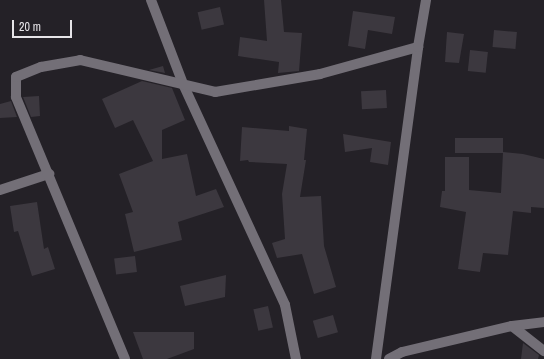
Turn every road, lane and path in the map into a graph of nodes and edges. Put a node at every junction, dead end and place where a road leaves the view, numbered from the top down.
1 (151, 0) edge
2 (426, 0) edge
3 (418, 47) junction
4 (183, 84) junction
5 (49, 174) junction
6 (0, 190) edge
7 (544, 322) edge
8 (512, 326) junction
9 (544, 351) edge
10 (125, 359) edge
11 (296, 359) edge
12 (376, 359) edge
13 (389, 359) edge

1 - 4 street
2 - 3 street
3 - 4 street
3 - 12 street
4 - 5 street
4 - 11 street
5 - 6 street
5 - 10 street
7 - 8 street
8 - 9 street
8 - 13 street

